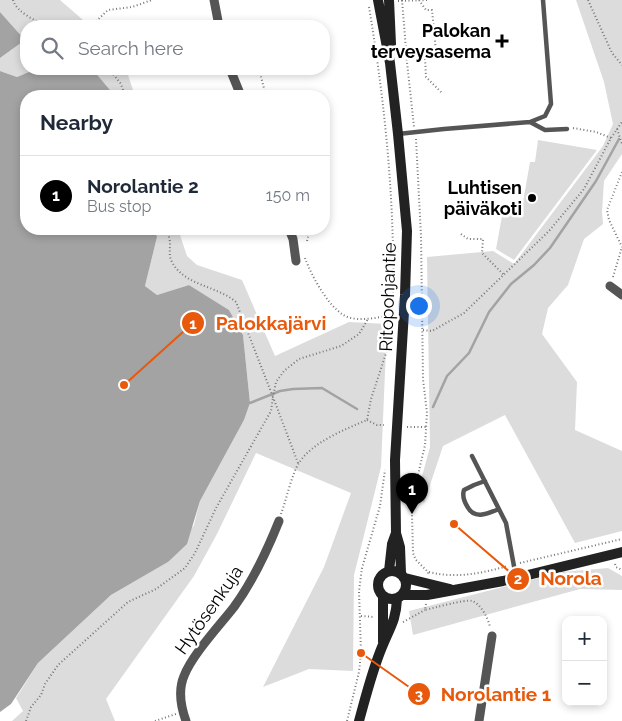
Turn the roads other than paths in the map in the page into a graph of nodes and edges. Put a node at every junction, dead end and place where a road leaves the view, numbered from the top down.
1 (214, 0) edge
2 (389, 0) edge
3 (543, 0) edge
4 (373, 2) edge
5 (218, 20) edge
6 (390, 63) junction
7 (232, 75) edge
8 (239, 90) edge
9 (530, 122) junction
10 (567, 129) road end
11 (398, 134) junction
12 (291, 235) edge
13 (296, 261) dead end
14 (610, 286) road end
15 (622, 295) edge
16 (472, 456) dead end
17 (485, 481) junction
18 (499, 509) junction
19 (279, 521) road end
20 (396, 533) junction
21 (622, 552) edge
22 (389, 571) junction
23 (403, 576) junction
24 (517, 578) junction
25 (453, 590) junction
26 (383, 596) junction
27 (400, 597) junction
28 (492, 636) road end
29 (382, 646) junction
30 (185, 716) edge
31 (359, 721) edge
32 (479, 721) edge

1 - 5 street
2 - 6 main road, Ritopohjantie
3 - 9 lane
4 - 6 main road, Ritopohjantie
6 - 11 main road, Ritopohjantie
7 - 8 street
9 - 10 lane
9 - 11 lane
11 - 20 main road, Ritopohjantie
12 - 13 street
14 - 15 street
16 - 17 lane
17 - 18 lane
17 - 18 lane
18 - 24 lane
19 - 30 street, Hytösenkuja
20 - 22 main road, Ritopohjantie
20 - 23 main road, Ritopohjantie
21 - 24 main road
22 - 23 main road
22 - 26 main road
23 - 25 main road
23 - 27 main road
24 - 25 main road
25 - 27 main road
26 - 27 main road
26 - 29 main road
27 - 29 main road
28 - 32 street
29 - 31 main road

